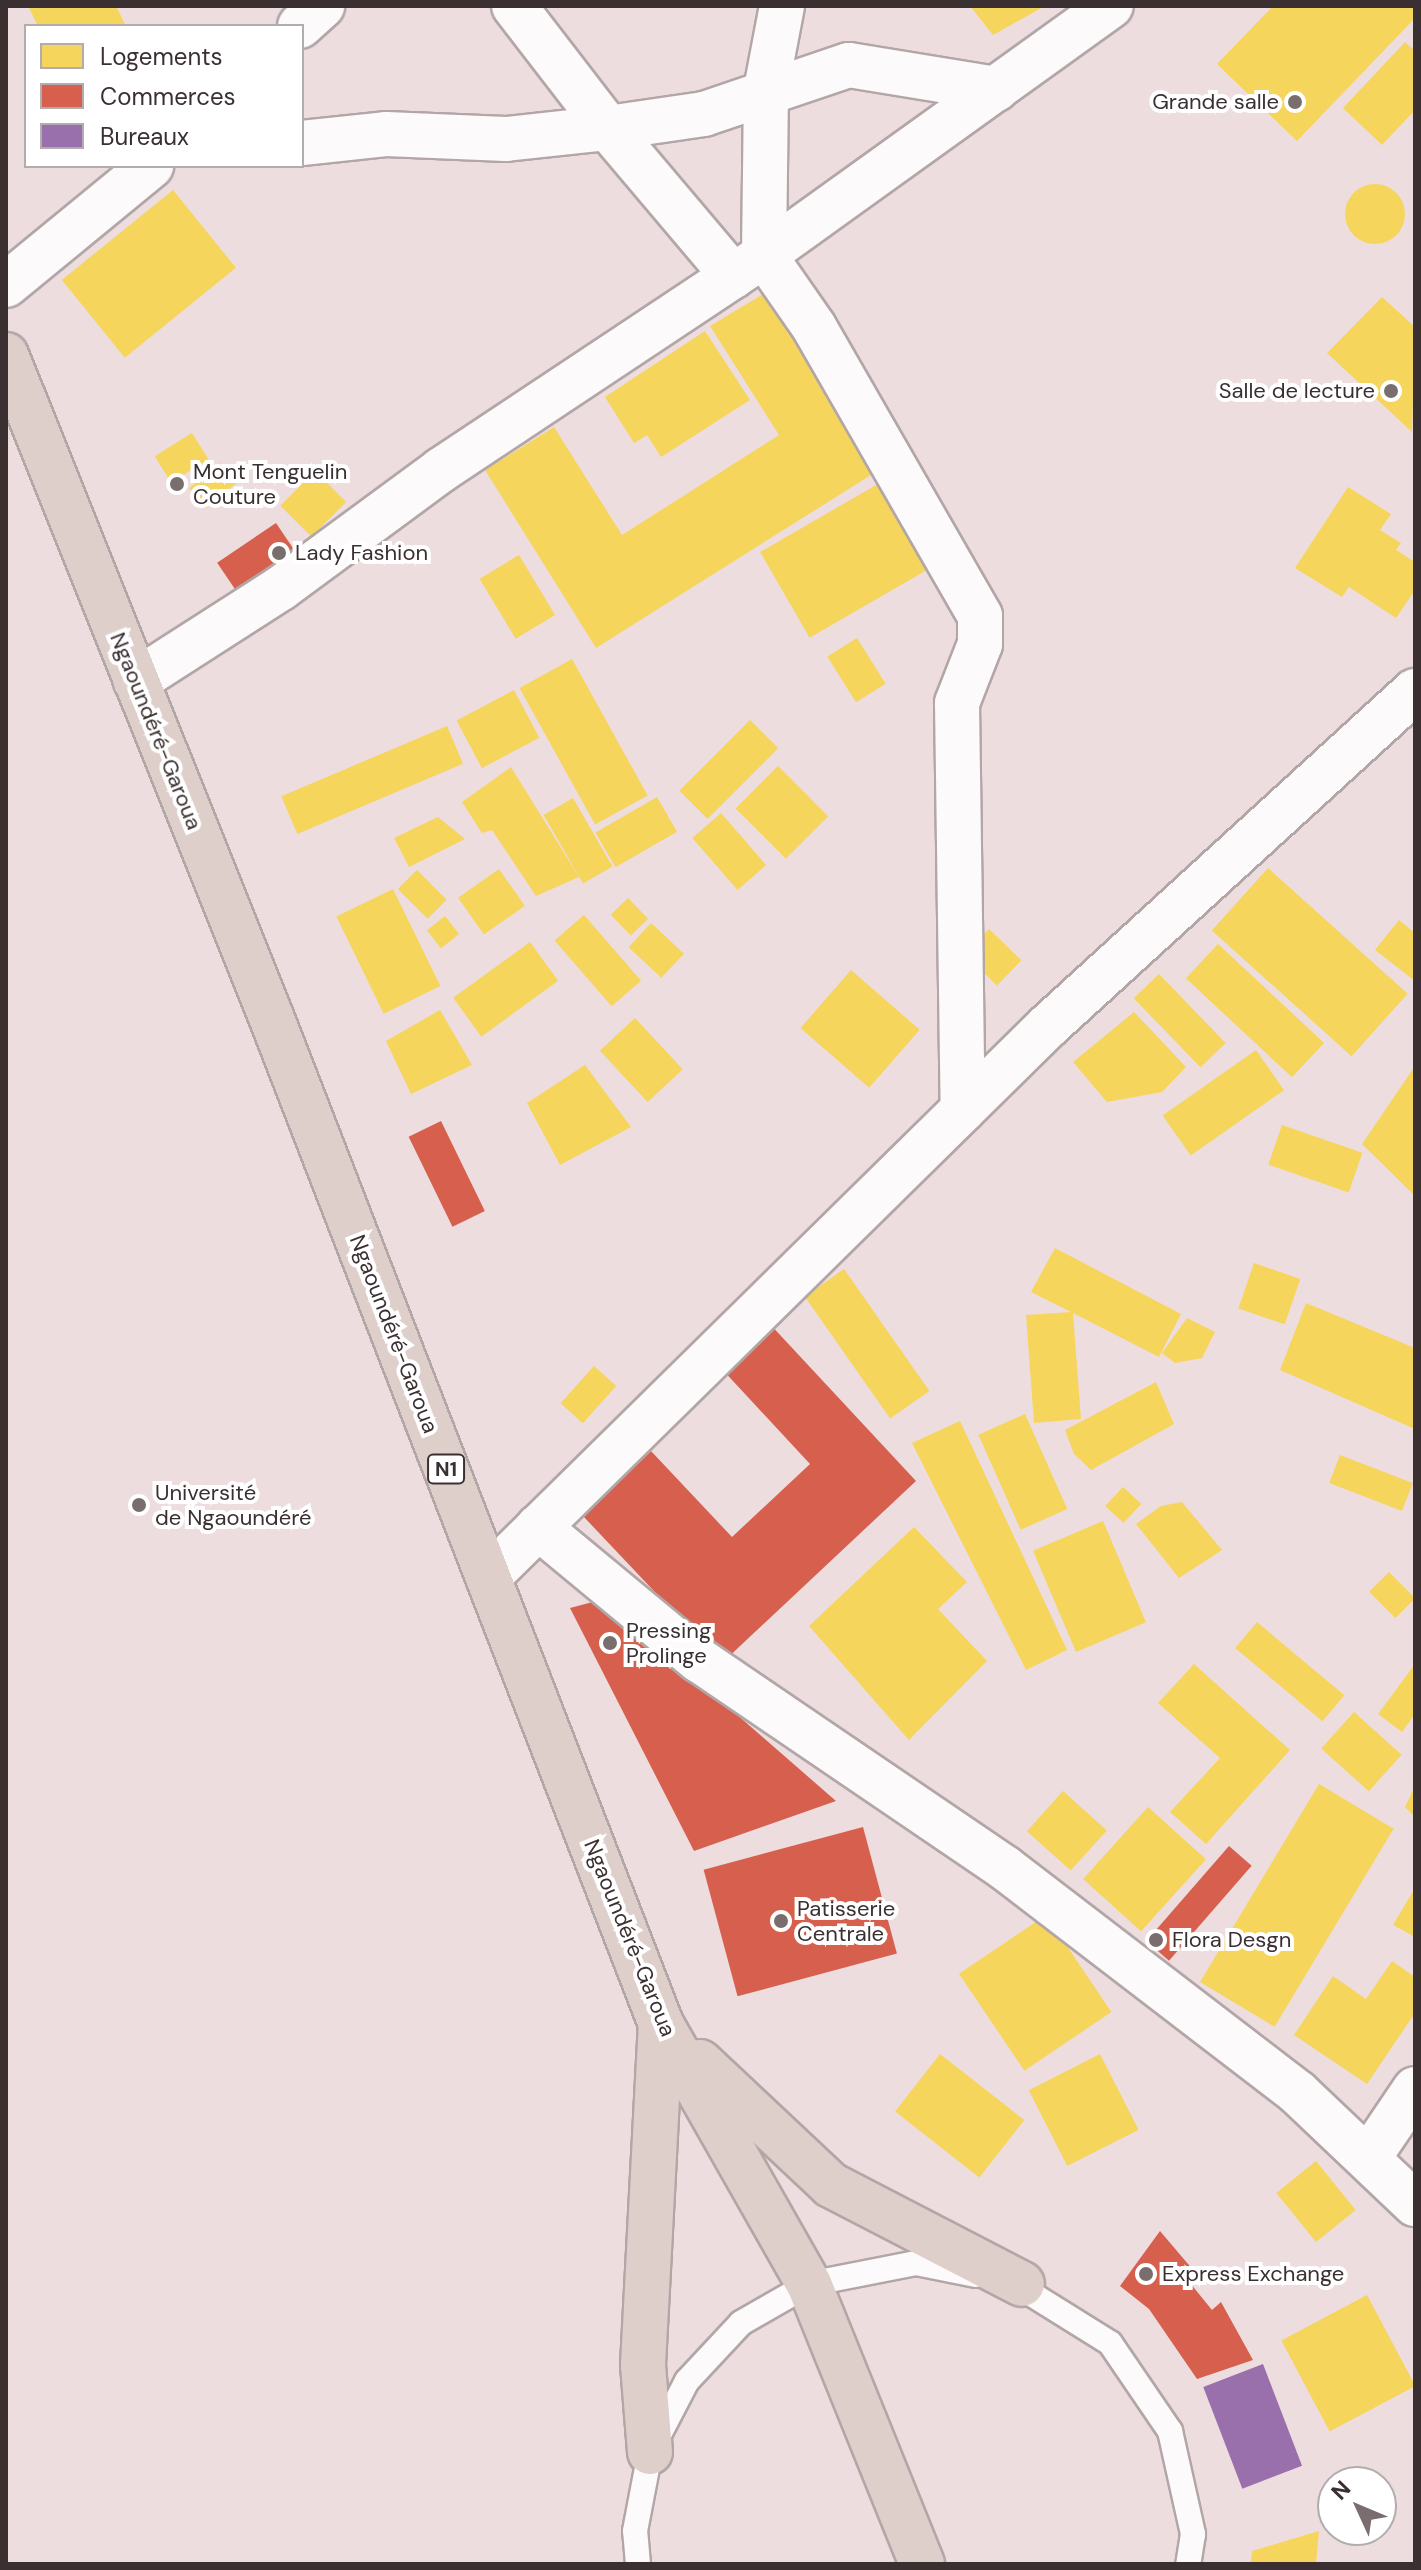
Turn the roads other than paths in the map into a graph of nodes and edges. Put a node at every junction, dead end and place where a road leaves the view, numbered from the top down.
1 (322, 6) edge
2 (514, 6) edge
3 (782, 6) edge
4 (1111, 6) edge
5 (302, 24) edge
6 (996, 89) junction
7 (766, 90) junction
8 (608, 128) junction
9 (304, 143) edge
10 (149, 168) edge
11 (749, 265) junction
12 (6, 285) edge
13 (6, 355) edge
14 (136, 681) junction
15 (1415, 691) edge
16 (963, 1110) junction
17 (538, 1527) junction
18 (488, 1577) junction
19 (661, 2024) junction
20 (1415, 2089) edge
21 (1369, 2157) junction
22 (1415, 2204) edge
23 (809, 2284) junction
24 (1022, 2284) junction
25 (650, 2452) junction
26 (638, 2564) edge
27 (922, 2564) edge
28 (1188, 2564) edge

1 - 5 street
2 - 8 street
3 - 7 street
4 - 6 street
6 - 7 street
6 - 11 street
7 - 8 street
7 - 11 street
8 - 9 street
8 - 11 street
10 - 12 street
11 - 14 street
11 - 16 street
13 - 14 highway, Ngaoundéré-Garoua / N1
14 - 18 highway, Ngaoundéré-Garoua / N1
15 - 16 street
16 - 17 street
17 - 18 street
17 - 21 street
18 - 19 highway, Ngaoundéré-Garoua / N1
19 - 23 highway, Ngaoundéré-Garoua / N1
19 - 24 highway
19 - 25 highway
20 - 21 street
21 - 22 street
23 - 24 lane
23 - 25 lane
23 - 27 highway, Ngaoundéré-Garoua / N1
24 - 28 lane
25 - 26 lane

